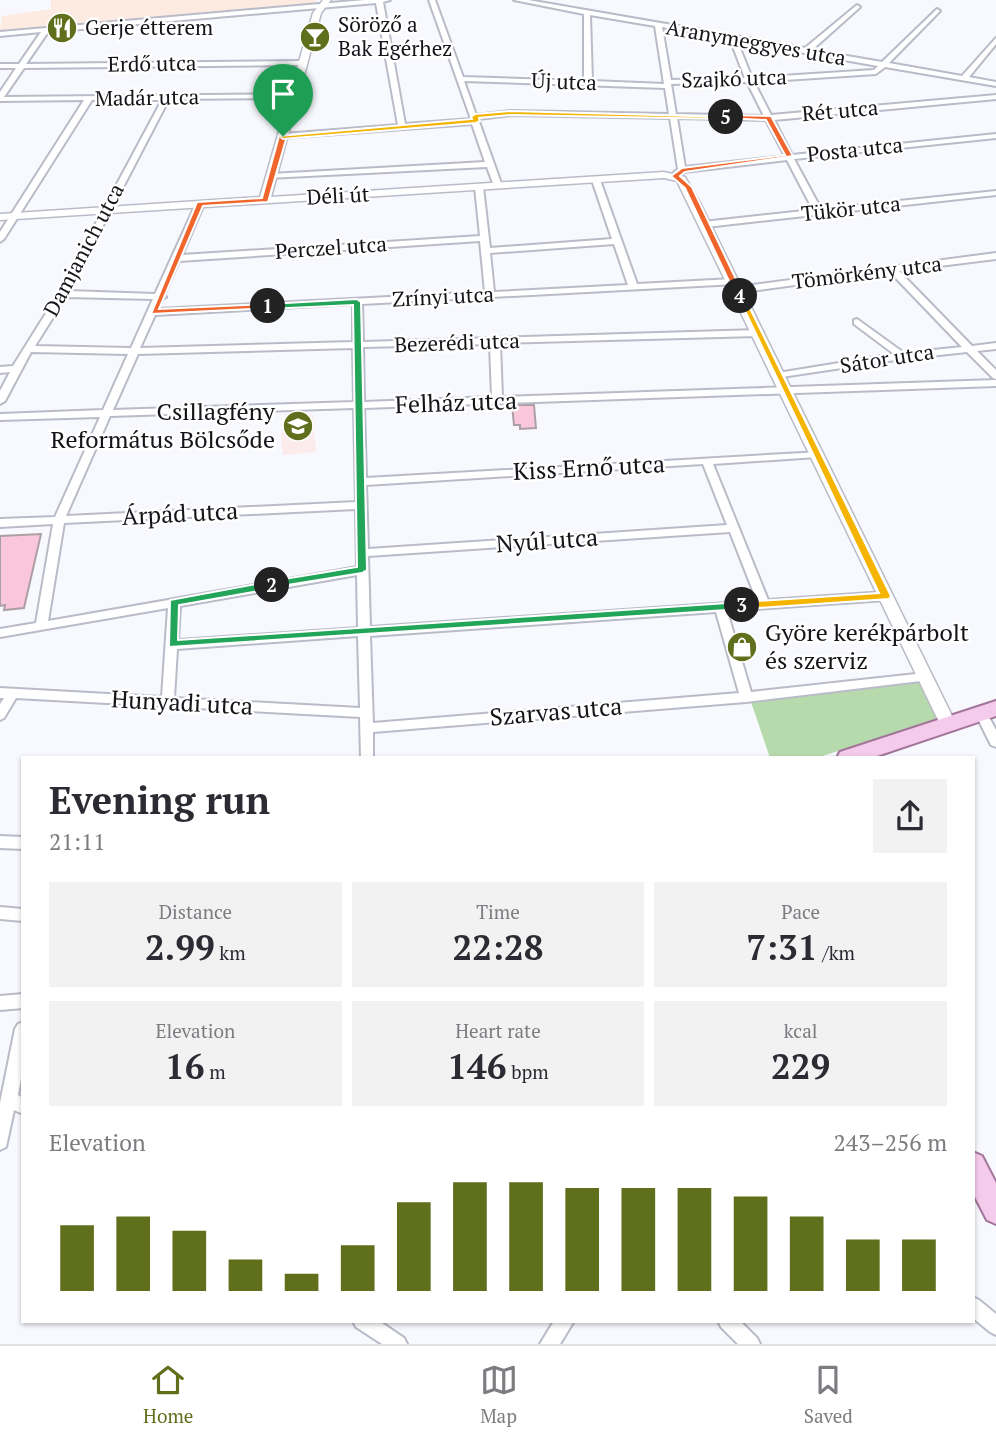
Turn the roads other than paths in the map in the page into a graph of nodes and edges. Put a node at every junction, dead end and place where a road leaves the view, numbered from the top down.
1 (387, 0) edge
2 (432, 0) edge
3 (517, 0) edge
4 (379, 1) edge
5 (324, 3) edge
6 (857, 7) dead end
7 (937, 11) dead end
8 (587, 12) junction
9 (658, 25) junction
10 (46, 30) junction
11 (0, 34) edge
12 (733, 39) junction
13 (996, 40) edge
14 (806, 51) junction
15 (303, 63) junction
16 (883, 65) junction
17 (0, 66) edge
18 (22, 66) junction
19 (964, 78) junction
20 (461, 79) junction
21 (749, 80) junction
22 (588, 82) junction
23 (667, 84) junction
24 (996, 84) edge
25 (294, 96) junction
26 (996, 97) edge
27 (0, 98) edge
28 (166, 98) junction
29 (89, 99) junction
30 (671, 116) junction
31 (768, 118) junction
32 (475, 119) junction
33 (402, 126) junction
34 (283, 136) junction
35 (996, 136) edge
36 (789, 156) junction
37 (490, 164) junction
38 (679, 173) junction
39 (271, 176) junction
40 (596, 180) junction
41 (498, 186) junction
42 (479, 187) junction
43 (996, 193) edge
44 (265, 200) junction
45 (200, 204) junction
46 (107, 210) junction
47 (818, 212) junction
48 (15, 216) junction
49 (0, 217) edge
50 (706, 224) junction
51 (0, 239) edge
52 (483, 239) junction
53 (616, 241) junction
54 (485, 251) junction
55 (996, 256) edge
56 (178, 258) junction
57 (893, 270) junction
58 (633, 286) junction
59 (735, 286) junction
60 (63, 294) junction
61 (490, 294) junction
62 (161, 297) junction
63 (357, 302) junction
64 (154, 312) junction
65 (858, 322) dead end
66 (758, 333) junction
67 (495, 341) junction
68 (357, 346) junction
69 (996, 346) edge
70 (970, 347) junction
71 (29, 349) junction
72 (136, 351) junction
73 (902, 356) junction
74 (16, 369) junction
75 (0, 370) edge
76 (778, 376) junction
77 (996, 376) edge
78 (996, 383) edge
79 (786, 392) junction
80 (0, 401) edge
81 (497, 401) junction
82 (359, 406) junction
83 (108, 414) junction
84 (0, 417) edge
85 (817, 454) junction
86 (707, 461) junction
87 (360, 482) junction
88 (361, 505) junction
89 (59, 520) junction
90 (0, 523) edge
91 (732, 528) junction
92 (362, 553) junction
93 (362, 570) junction
94 (886, 596) junction
95 (174, 602) junction
96 (764, 604) junction
97 (720, 607) junction
98 (41, 626) junction
99 (365, 631) junction
100 (0, 633) edge
101 (173, 645) junction
102 (925, 677) junction
103 (6, 694) edge
104 (746, 697) junction
105 (168, 702) junction
106 (988, 711) edge
107 (365, 713) junction
108 (0, 715) edge
109 (949, 726) junction
110 (365, 728) junction
111 (996, 742) edge
112 (367, 756) edge
113 (853, 756) edge
114 (0, 842) edge
115 (21, 843) edge
116 (0, 913) edge
117 (21, 915) edge
118 (21, 1001) edge
119 (0, 1003) edge
120 (21, 1050) edge
121 (16, 1103) edge
122 (0, 1138) edge
123 (975, 1170) edge
124 (996, 1211) edge
125 (975, 1308) edge
126 (365, 1323) edge
127 (564, 1323) edge
128 (729, 1323) edge
129 (996, 1326) edge
130 (398, 1344) edge
131 (549, 1344) edge
132 (751, 1344) edge

1 - 4 street
2 - 20 street
3 - 8 street, Aranymeggyes utca
4 - 5 street
4 - 33 street
5 - 10 street
5 - 15 main road
6 - 14 street
7 - 16 street
8 - 9 street, Aranymeggyes utca
8 - 22 street
9 - 12 street, Aranymeggyes utca
9 - 23 street
10 - 11 street
10 - 18 street
12 - 14 street, Aranymeggyes utca
12 - 21 street
13 - 19 street
14 - 16 street, Aranymeggyes utca
15 - 18 street, Erdő utca
15 - 25 main road
16 - 19 street, Aranymeggyes utca
16 - 21 street, Szajkó utca
17 - 18 street, Erdő utca
18 - 27 street
19 - 24 street, Aranymeggyes utca
20 - 22 street, Új utca
20 - 32 street
21 - 23 street, Szajkó utca
21 - 31 street
22 - 23 street, Új utca
23 - 30 street
25 - 28 street, Madár utca
25 - 34 main road
26 - 31 street, Rét utca
27 - 29 street, Madár utca
28 - 29 street, Madár utca
28 - 46 street, Damjanich utca
29 - 48 street
30 - 31 street, Rét utca
30 - 32 street, Rét utca
30 - 38 street
31 - 36 street
32 - 33 street
32 - 37 street
33 - 34 street
34 - 39 main road
35 - 36 street, Posta utca
36 - 38 street, Posta utca
36 - 47 street
37 - 39 street
37 - 41 street
38 - 40 main road, Déli út
38 - 50 main road
39 - 44 main road
40 - 41 main road, Déli út
40 - 53 street
41 - 42 main road, Déli út
42 - 44 main road, Déli út
42 - 52 street
43 - 47 street, Tükör utca
44 - 45 main road, Déli út
45 - 46 main road, Déli út
45 - 56 street
46 - 48 main road, Déli út
46 - 60 street, Damjanich utca
47 - 50 street, Tükör utca
48 - 49 main road, Déli út
48 - 51 street
50 - 59 main road
52 - 54 street
52 - 56 street, Perczel utca
53 - 54 street
53 - 58 street
54 - 61 street
55 - 57 street, Tömörkény utca
56 - 62 street
57 - 59 street, Tömörkény utca
57 - 70 street
58 - 59 street, Zrínyi utca
58 - 61 street, Zrínyi utca
59 - 66 main road
60 - 62 street
60 - 71 street, Damjanich utca
61 - 63 street, Zrínyi utca
62 - 64 street
63 - 64 street, Zrínyi utca
63 - 68 street
64 - 72 street
65 - 73 street
66 - 67 street, Bezerédi utca
66 - 76 main road
67 - 68 street, Bezerédi utca
67 - 81 street
68 - 72 street, Bezerédi utca
68 - 82 street
69 - 70 street, Sátor utca
70 - 73 street, Sátor utca
70 - 77 street
71 - 72 street, Bezerédi utca
71 - 74 street, Damjanich utca
72 - 83 street
73 - 76 street, Sátor utca
74 - 75 street
74 - 80 street, Damjanich utca
76 - 79 main road
78 - 79 street, Felház utca
79 - 81 street, Felház utca
79 - 85 main road
81 - 82 street, Felház utca
82 - 83 street, Felház utca
82 - 87 street
83 - 84 street, Felház utca
83 - 89 street
85 - 86 street, Kiss Ernő utca
85 - 94 main road
86 - 87 street, Kiss Ernő utca
86 - 91 street
87 - 88 street
88 - 89 street, Árpád utca
88 - 92 street
89 - 90 street, Árpád utca
89 - 98 street
91 - 92 street, Nyúl utca
91 - 96 street
92 - 93 street
93 - 95 street
93 - 99 street
94 - 96 street
94 - 102 main road
95 - 98 street
95 - 101 street
96 - 97 street
97 - 99 street
97 - 104 street
98 - 100 street
99 - 101 street
99 - 107 street
101 - 105 street
102 - 104 street, Szarvas utca
102 - 109 main road
103 - 105 street, Hunyadi utca
103 - 108 street
104 - 110 street, Szarvas utca
105 - 107 street, Hunyadi utca
106 - 109 main road
106 - 111 street
107 - 110 street
109 - 113 main road
110 - 112 street
114 - 115 street
116 - 117 street
118 - 119 street
120 - 121 street
121 - 122 street
123 - 124 main road
125 - 129 street
126 - 130 street
127 - 131 street
128 - 132 street

